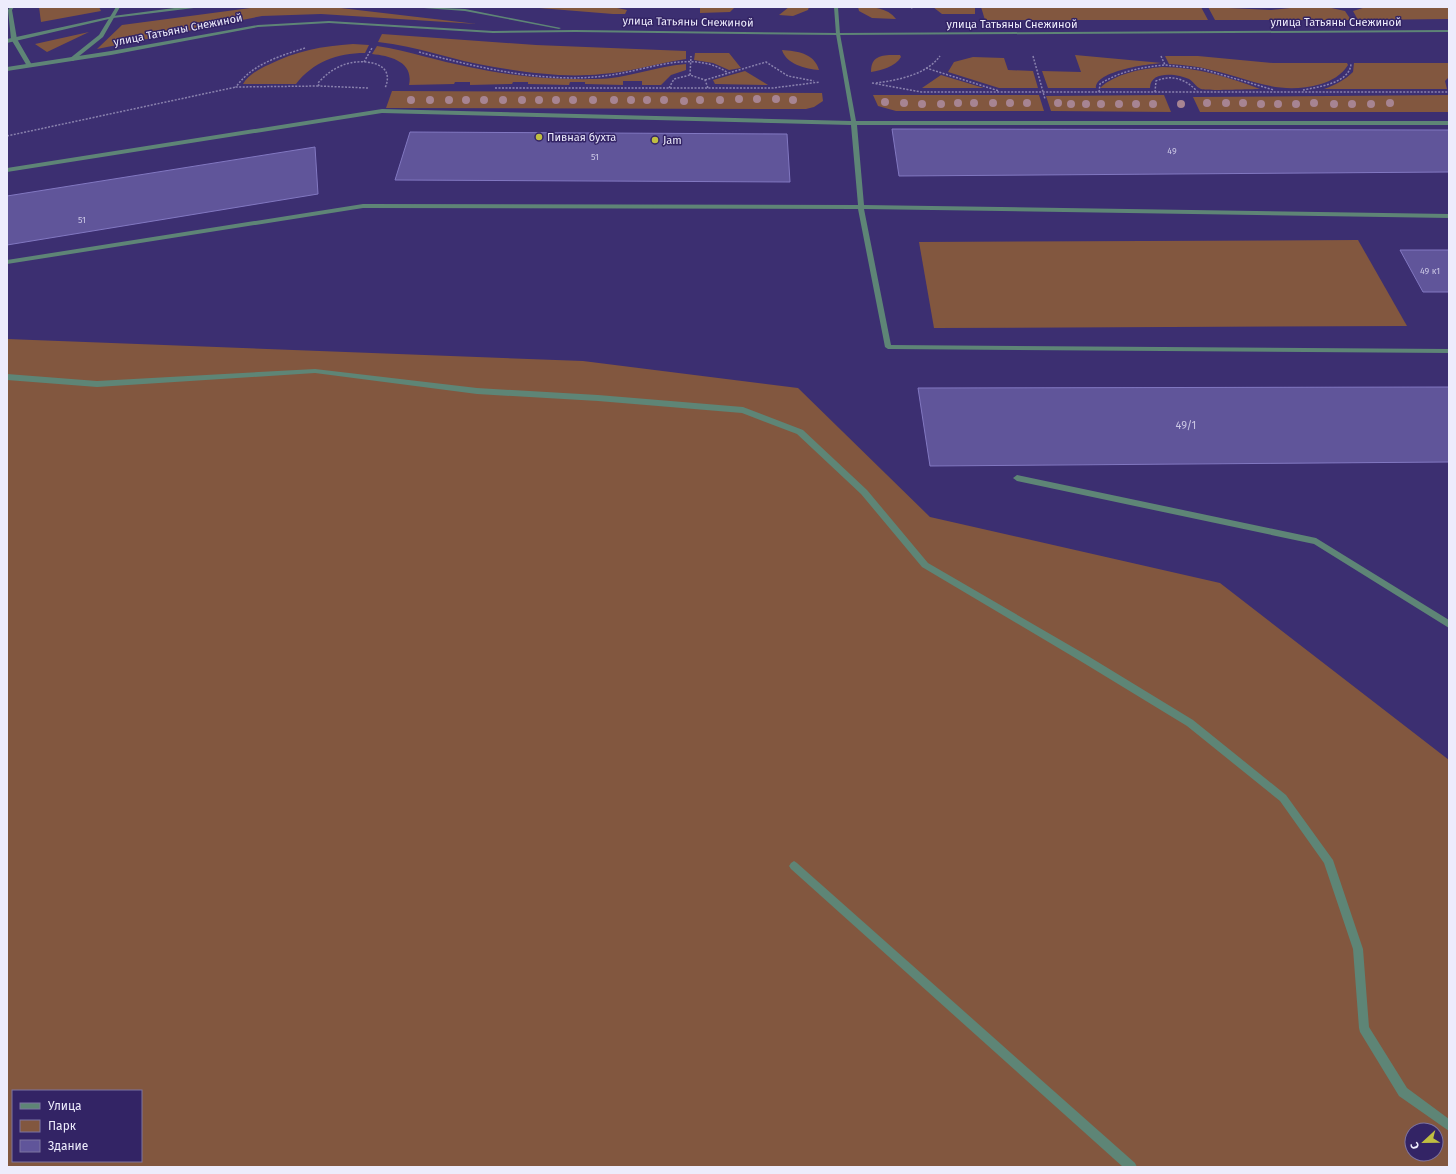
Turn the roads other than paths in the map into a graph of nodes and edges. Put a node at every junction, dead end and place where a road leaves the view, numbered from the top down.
1 (118, 7) edge
2 (194, 7) edge
3 (424, 7) edge
4 (836, 7) edge
5 (10, 9) edge
6 (113, 17) junction
7 (575, 31) junction
8 (1449, 32) edge
9 (838, 34) junction
10 (14, 39) junction
11 (7, 41) edge
12 (72, 60) junction
13 (29, 65) junction
14 (7, 69) edge
15 (854, 123) junction
16 (1449, 123) edge
17 (7, 170) edge
18 (861, 207) junction
19 (1449, 216) edge
20 (7, 262) edge
21 (1449, 351) edge
22 (7, 377) edge
23 (1017, 478) dead end
24 (1449, 624) edge
25 (794, 866) dead end
26 (1449, 1126) edge
27 (1130, 1167) edge

1 - 6 street
2 - 6 street, улица Татьяны Снежиной
3 - 7 street, улица Татьяны Снежиной
4 - 9 street
5 - 10 street
6 - 10 street, улица Татьяны Снежиной
6 - 12 street
7 - 9 street, улица Татьяны Снежиной
7 - 12 street, улица Татьяны Снежиной
8 - 9 street, улица Татьяны Снежиной
9 - 15 street
10 - 11 street, улица Татьяны Снежиной
10 - 13 street
12 - 13 street, улица Татьяны Снежиной
13 - 14 street, улица Татьяны Снежиной
15 - 16 street
15 - 17 street
15 - 18 street
18 - 19 street
18 - 20 street
18 - 21 street
22 - 26 street
23 - 24 street
25 - 27 street

